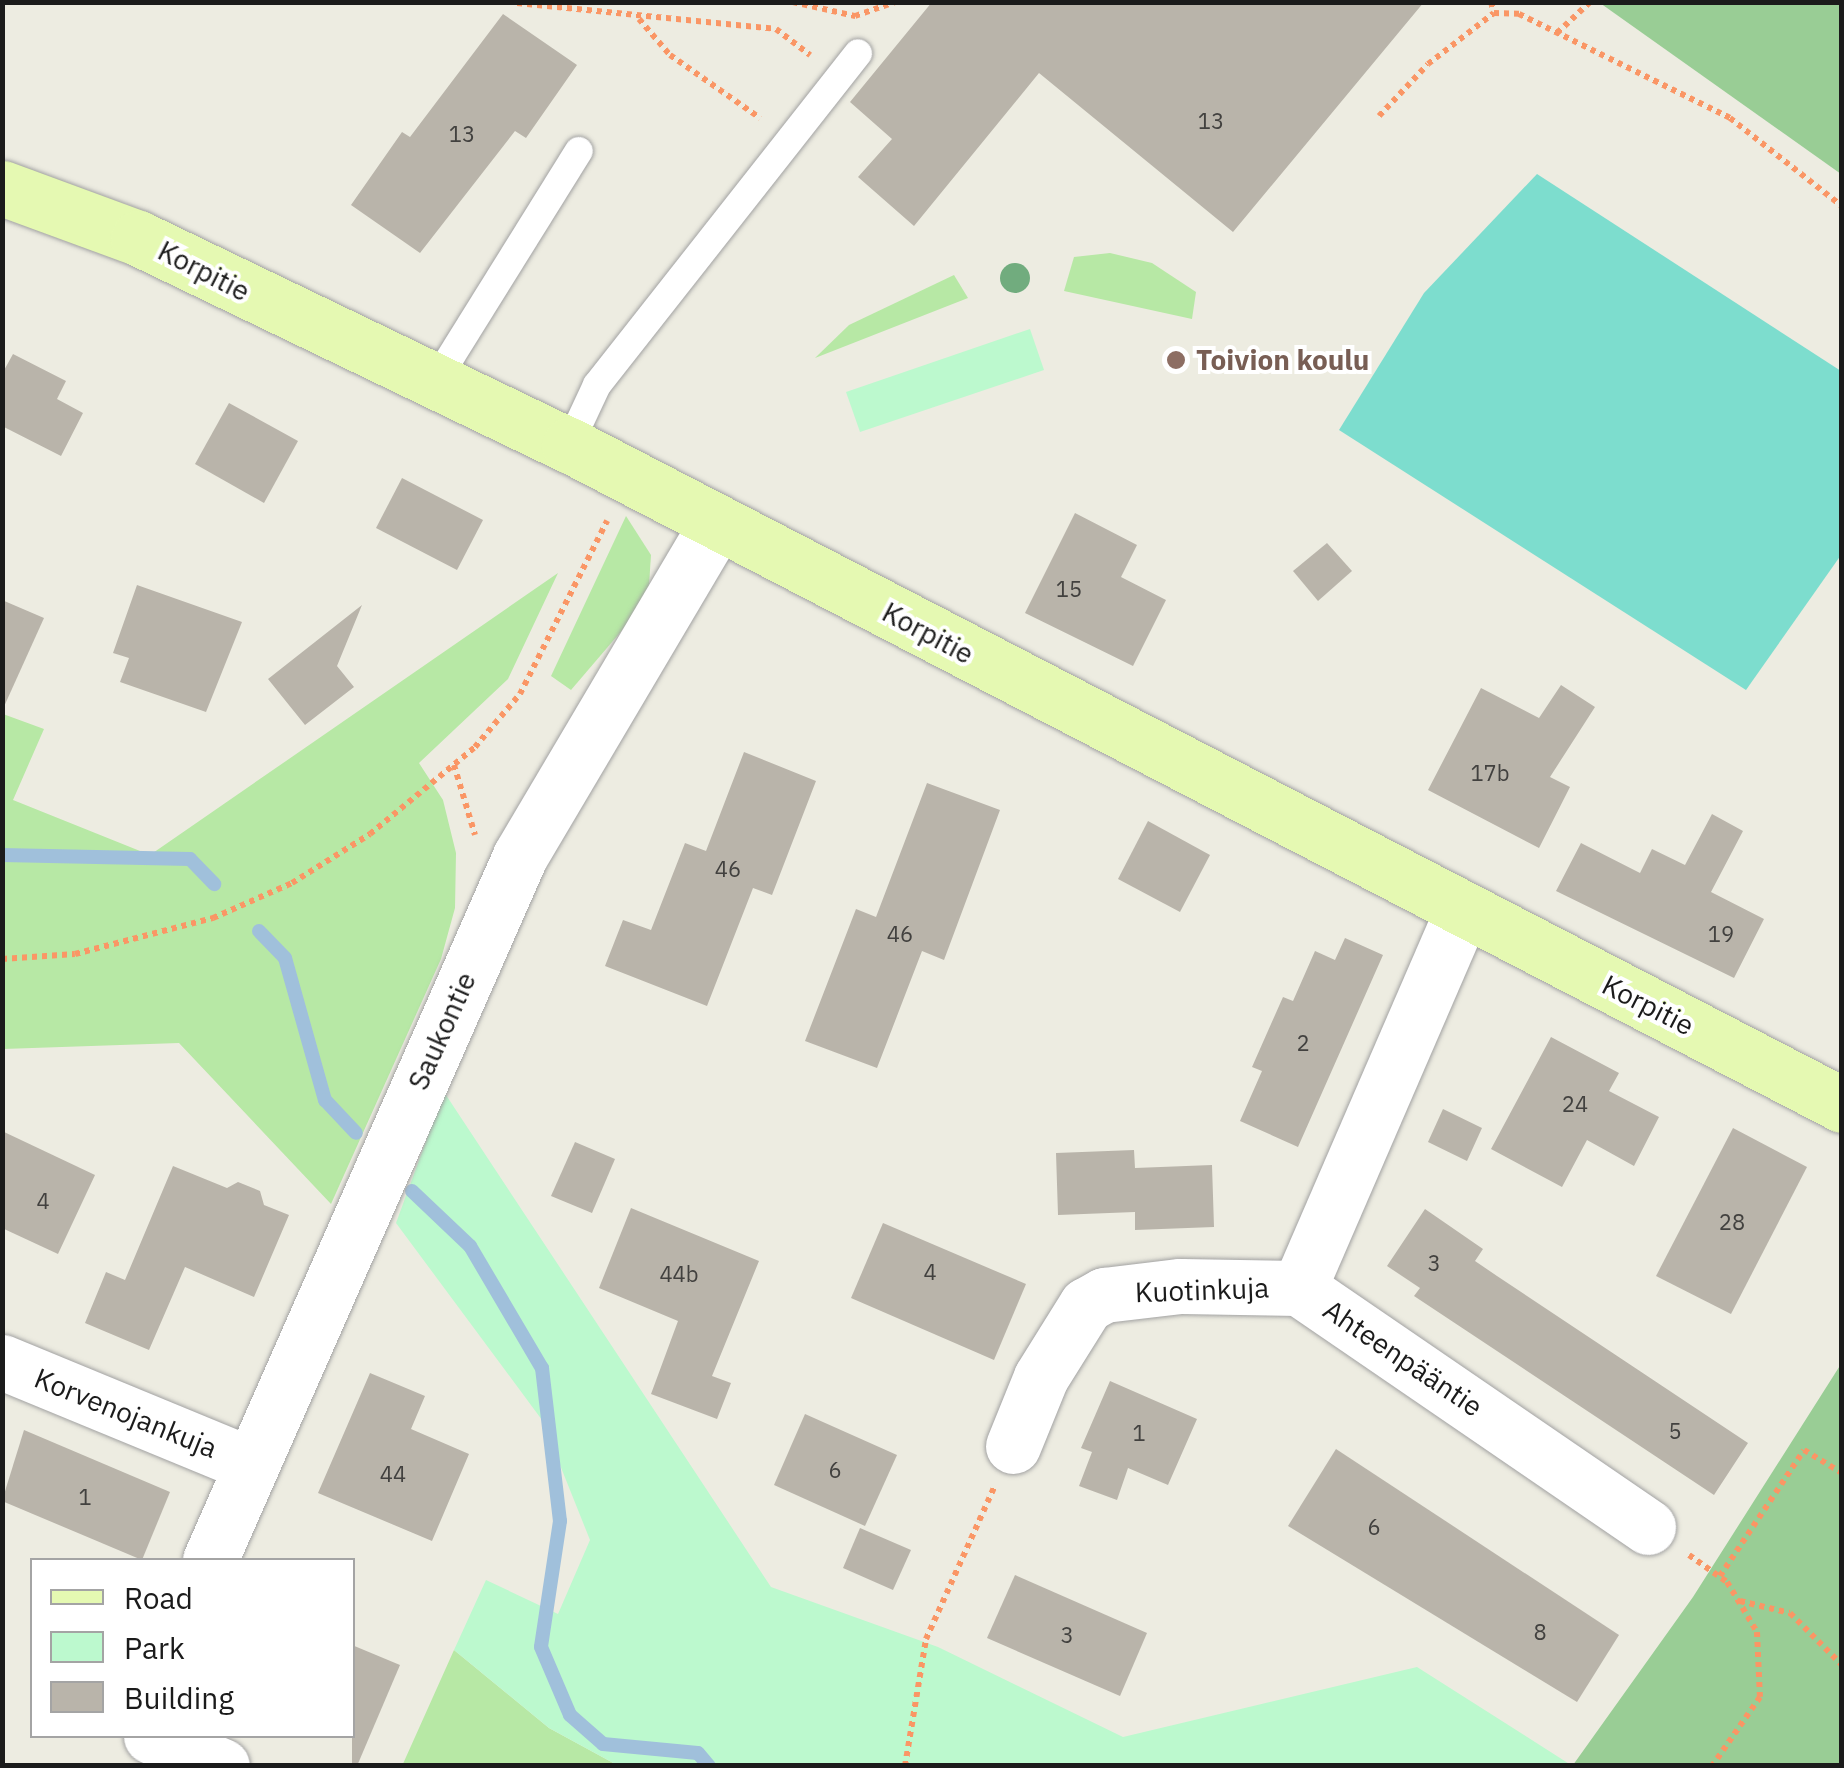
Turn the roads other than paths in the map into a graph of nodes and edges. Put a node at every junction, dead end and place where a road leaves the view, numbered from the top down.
1 (858, 54) dead end
2 (579, 151) dead end
3 (2, 188) edge
4 (436, 382) junction
5 (569, 445) junction
6 (717, 524) junction
7 (1463, 909) junction
8 (1842, 1105) edge
9 (1300, 1288) junction
10 (2, 1362) edge
11 (1013, 1446) road end
12 (250, 1464) junction
13 (1648, 1526) road end
14 (211, 1558) edge
15 (137, 1738) edge
16 (156, 1738) edge
17 (124, 1766) edge
18 (222, 1766) edge

1 - 5 lane
2 - 4 lane
3 - 4 street, Korpitie
4 - 5 street, Korpitie
5 - 6 street, Korpitie
6 - 7 street, Korpitie
6 - 12 street, Saukontie
7 - 8 street, Korpitie
7 - 9 street, Ahteenpääntie
9 - 11 street, Kuotinkuja
9 - 13 street, Ahteenpääntie
10 - 12 street, Korvenojankuja
12 - 14 street, Saukontie
15 - 17 street
16 - 18 street

